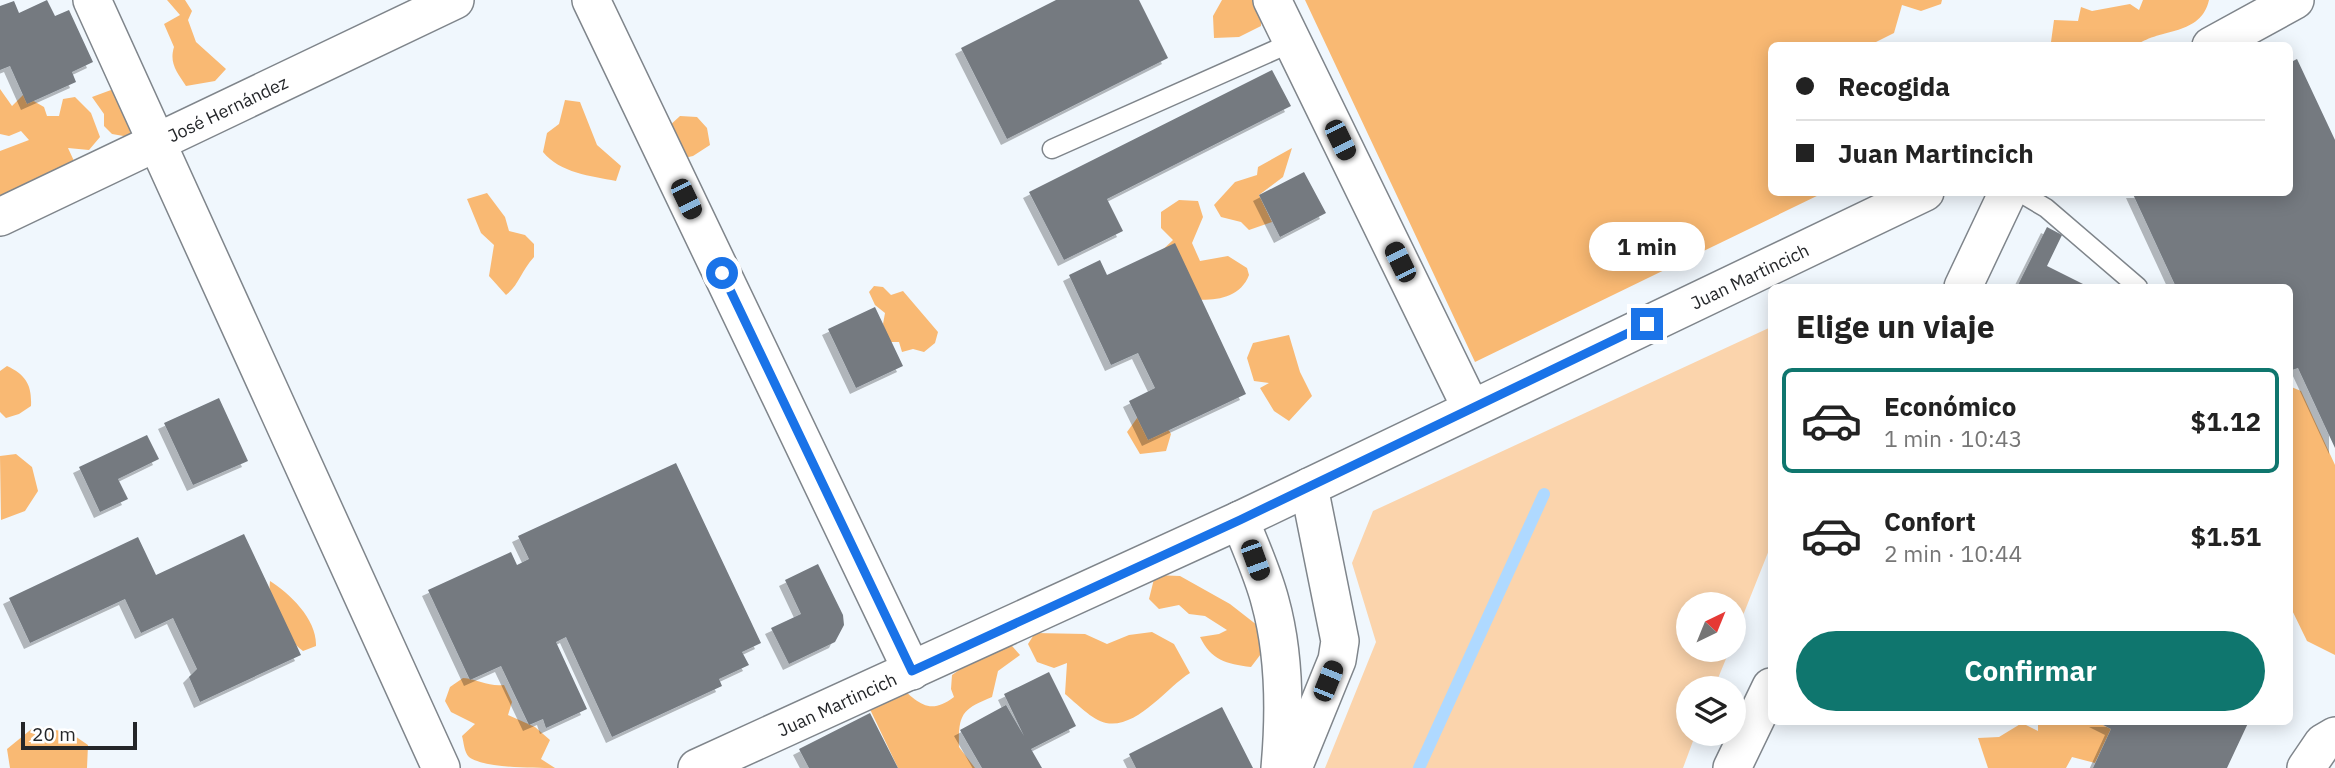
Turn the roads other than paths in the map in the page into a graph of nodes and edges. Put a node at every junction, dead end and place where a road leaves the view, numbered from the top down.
1 (92, 0) edge
2 (455, 0) edge
3 (591, 0) edge
4 (1272, 0) edge
5 (2295, 0) edge
6 (2218, 42) edge
7 (1293, 43) junction
8 (157, 142) junction
9 (1052, 149) dead end
10 (1918, 196) edge
11 (2006, 196) edge
12 (2026, 196) edge
13 (0, 217) edge
14 (1964, 284) edge
15 (2135, 284) edge
16 (1471, 408) junction
17 (1309, 487) junction
18 (1240, 520) junction
19 (912, 671) junction
20 (1768, 693) edge
21 (2335, 736) edge
22 (441, 768) edge
23 (698, 768) edge
24 (1280, 768) edge
25 (1293, 768) edge
26 (1732, 768) edge
27 (2306, 768) edge

1 - 8 street
2 - 8 street, José Hernández
3 - 19 street
4 - 7 street
5 - 6 street
7 - 9 lane
7 - 16 street
8 - 13 street, José Hernández
8 - 22 street
10 - 16 street, Juan Martincich
11 - 14 street
12 - 15 lane
16 - 17 street, Juan Martincich
17 - 18 street, Juan Martincich
17 - 25 street
18 - 19 street, Juan Martincich
18 - 24 street
19 - 23 street, Juan Martincich
20 - 26 street
21 - 27 street

